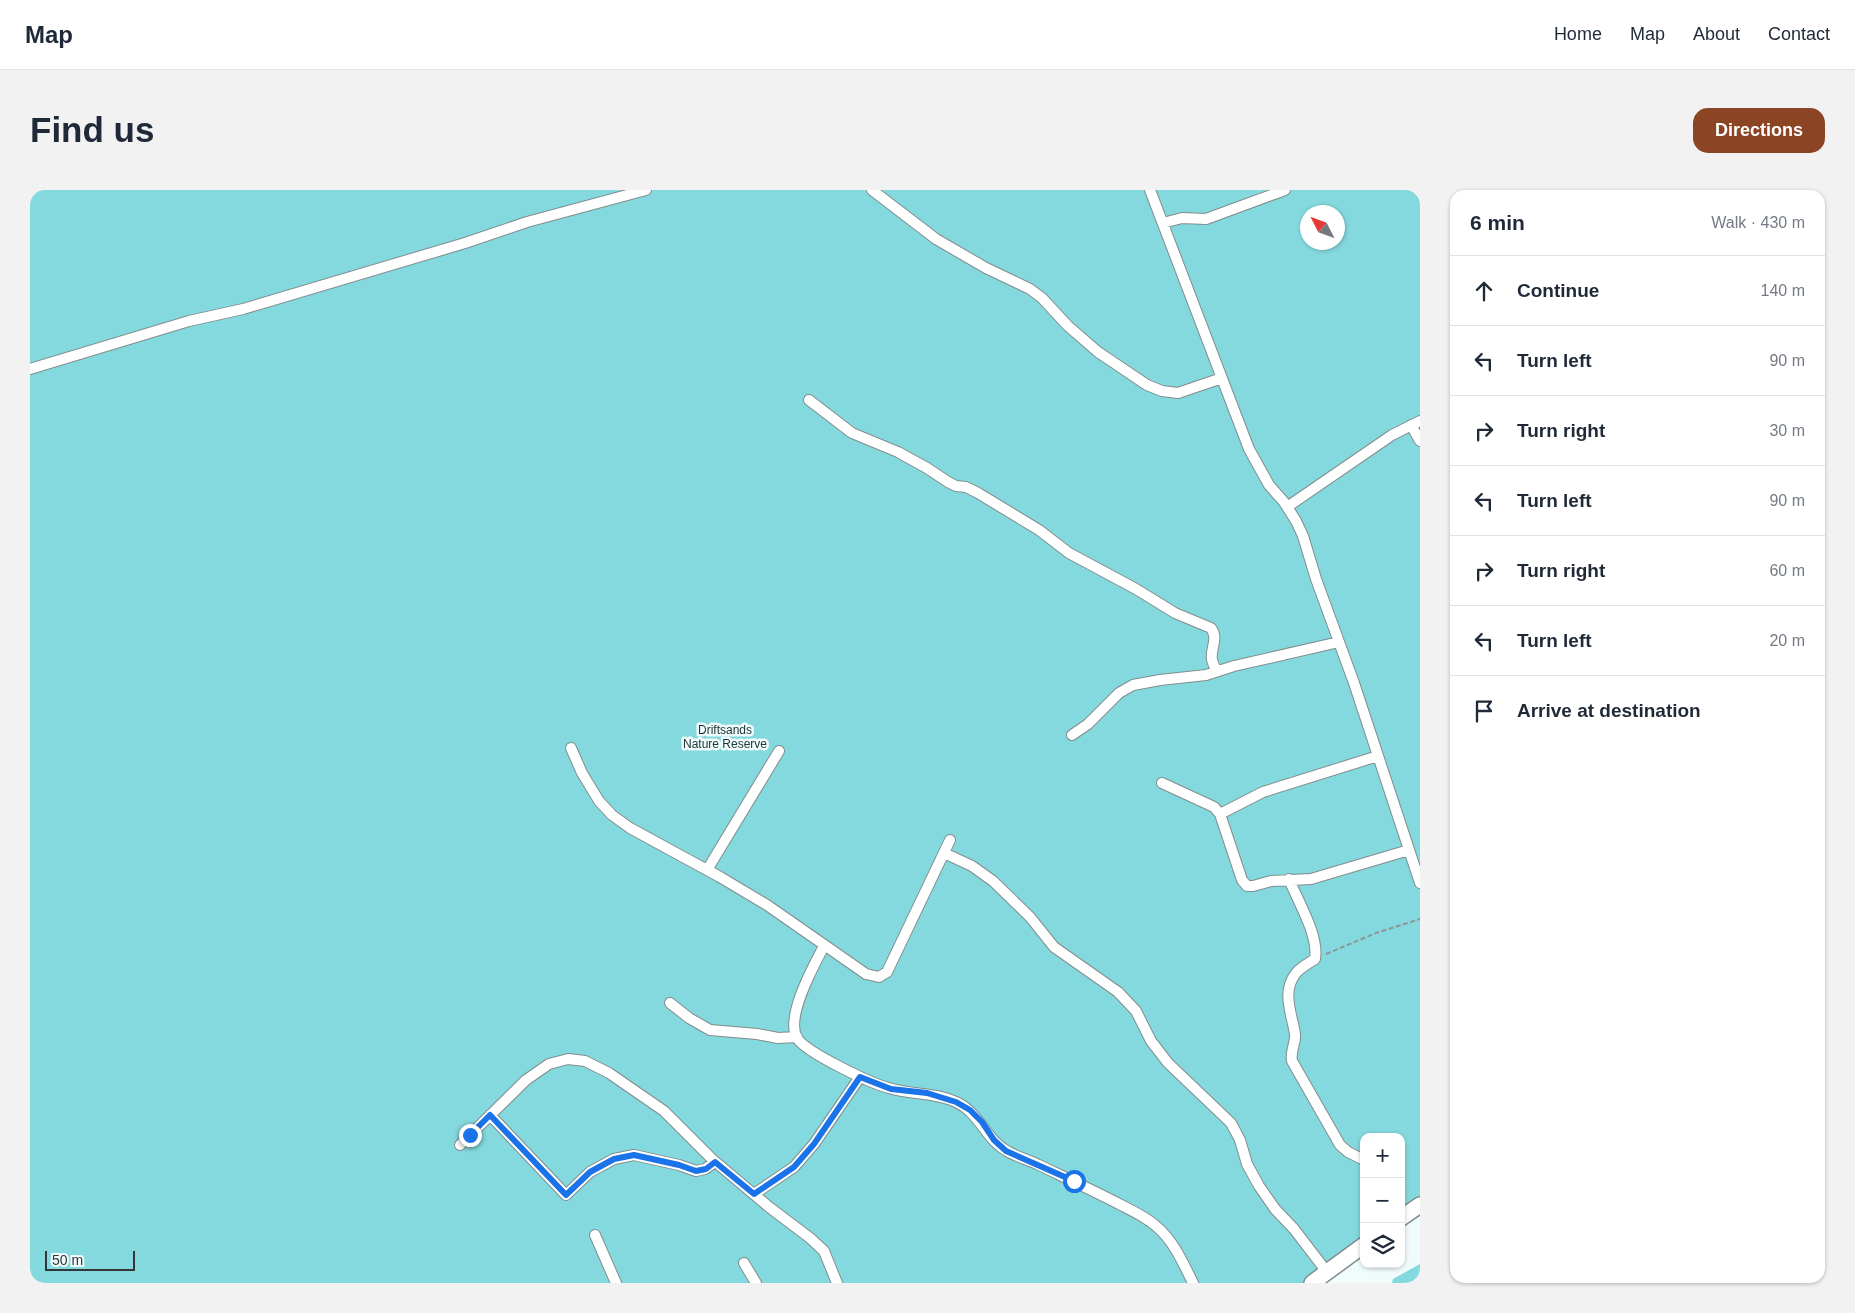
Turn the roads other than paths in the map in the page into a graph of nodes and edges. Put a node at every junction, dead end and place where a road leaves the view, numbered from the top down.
1 (646, 190) edge
2 (872, 190) edge
3 (1150, 190) edge
4 (1286, 190) edge
5 (1163, 223) junction
6 (30, 369) edge
7 (1222, 378) junction
8 (809, 400) dead end
9 (1416, 423) edge
10 (1420, 441) edge
11 (1287, 507) junction
12 (1339, 642) junction
13 (1217, 671) junction
14 (1072, 735) dead end
15 (571, 748) dead end
16 (778, 751) dead end
17 (1378, 756) junction
18 (1162, 783) dead end
19 (1220, 814) junction
20 (950, 840) dead end
21 (1409, 850) junction
22 (944, 853) junction
23 (707, 870) junction
24 (1289, 880) junction
25 (1420, 882) edge
26 (824, 946) junction
27 (670, 1003) dead end
28 (797, 1038) junction
29 (860, 1077) junction
30 (490, 1115) junction
31 (460, 1145) dead end
32 (1360, 1158) edge
33 (715, 1162) junction
34 (754, 1194) junction
35 (1420, 1205) edge
36 (1405, 1213) edge
37 (595, 1234) dead end
38 (1360, 1248) edge
39 (744, 1263) dead end
40 (1327, 1272) junction
41 (616, 1283) edge
42 (756, 1283) edge
43 (837, 1283) edge
44 (1193, 1283) edge
45 (1312, 1283) edge

1 - 6 street
2 - 7 street
3 - 5 street
4 - 5 street
5 - 7 street
7 - 11 street
8 - 13 street
9 - 10 street
9 - 11 street
11 - 12 street
12 - 13 street
12 - 17 street
13 - 14 street
15 - 23 street
16 - 23 street
17 - 19 street
17 - 21 street
18 - 19 street
19 - 24 street
20 - 22 street
21 - 24 street
21 - 25 street
22 - 26 street
22 - 40 street
23 - 26 street
24 - 32 street
26 - 28 street
27 - 28 street
28 - 29 street
29 - 34 street
29 - 44 street
30 - 31 street
30 - 33 street
30 - 33 street
33 - 34 street
34 - 43 street
35 - 36 main road
37 - 41 street
38 - 40 main road
39 - 42 street
40 - 45 main road

